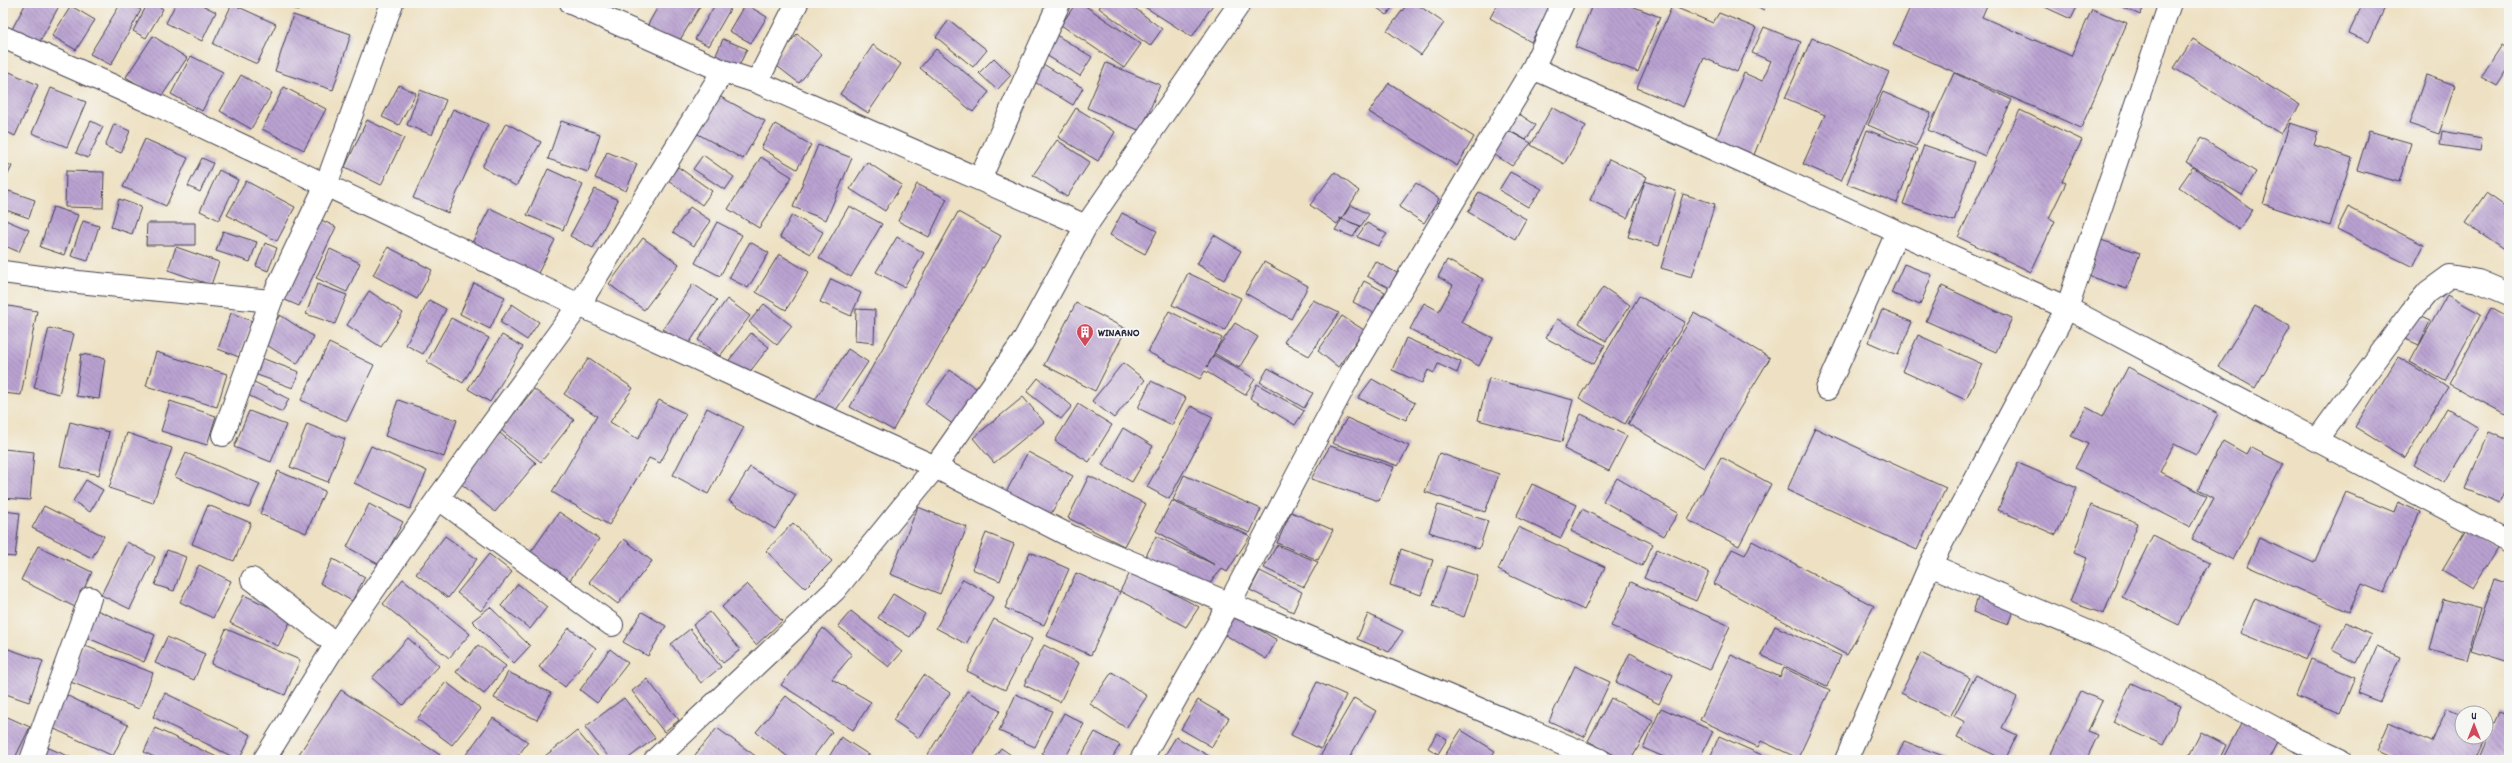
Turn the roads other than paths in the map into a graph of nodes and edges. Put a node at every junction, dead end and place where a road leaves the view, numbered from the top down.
1 (392, 3) edge
2 (571, 3) edge
3 (797, 3) edge
4 (1059, 3) edge
5 (1240, 3) edge
6 (1563, 3) edge
7 (2170, 3) edge
8 (3, 37) edge
9 (1533, 68) junction
10 (723, 71) junction
11 (757, 82) junction
12 (980, 179) junction
13 (326, 185) junction
14 (1086, 226) junction
15 (1897, 233) junction
16 (3, 272) edge
17 (2509, 294) edge
18 (272, 301) junction
19 (579, 305) junction
20 (2067, 308) junction
21 (1827, 389) dead end
22 (223, 435) dead end
23 (2317, 440) junction
24 (935, 467) junction
25 (438, 498) junction
26 (2509, 542) edge
27 (1930, 565) junction
28 (252, 579) dead end
29 (90, 598) dead end
30 (1229, 604) junction
31 (612, 625) dead end
32 (336, 644) junction
33 (31, 760) edge
34 (264, 760) edge
35 (655, 760) edge
36 (1141, 760) edge
37 (1600, 760) edge
38 (1846, 760) edge
39 (2340, 760) edge

1 - 13 street
2 - 10 street
3 - 11 street
4 - 12 street
5 - 14 street
6 - 9 street
7 - 20 street
8 - 13 street
9 - 15 street
9 - 30 street
10 - 11 street
10 - 19 street
11 - 12 street
12 - 14 street
13 - 18 street
13 - 19 street
14 - 24 street
15 - 20 street
15 - 21 street
16 - 18 street
17 - 23 street
18 - 22 street
19 - 24 street
19 - 25 street
20 - 23 street
20 - 27 street
23 - 26 street
24 - 30 street
24 - 35 street
25 - 31 street
25 - 32 street
27 - 38 street
27 - 39 street
28 - 32 street
29 - 33 street
30 - 36 street
30 - 37 street
32 - 34 street

